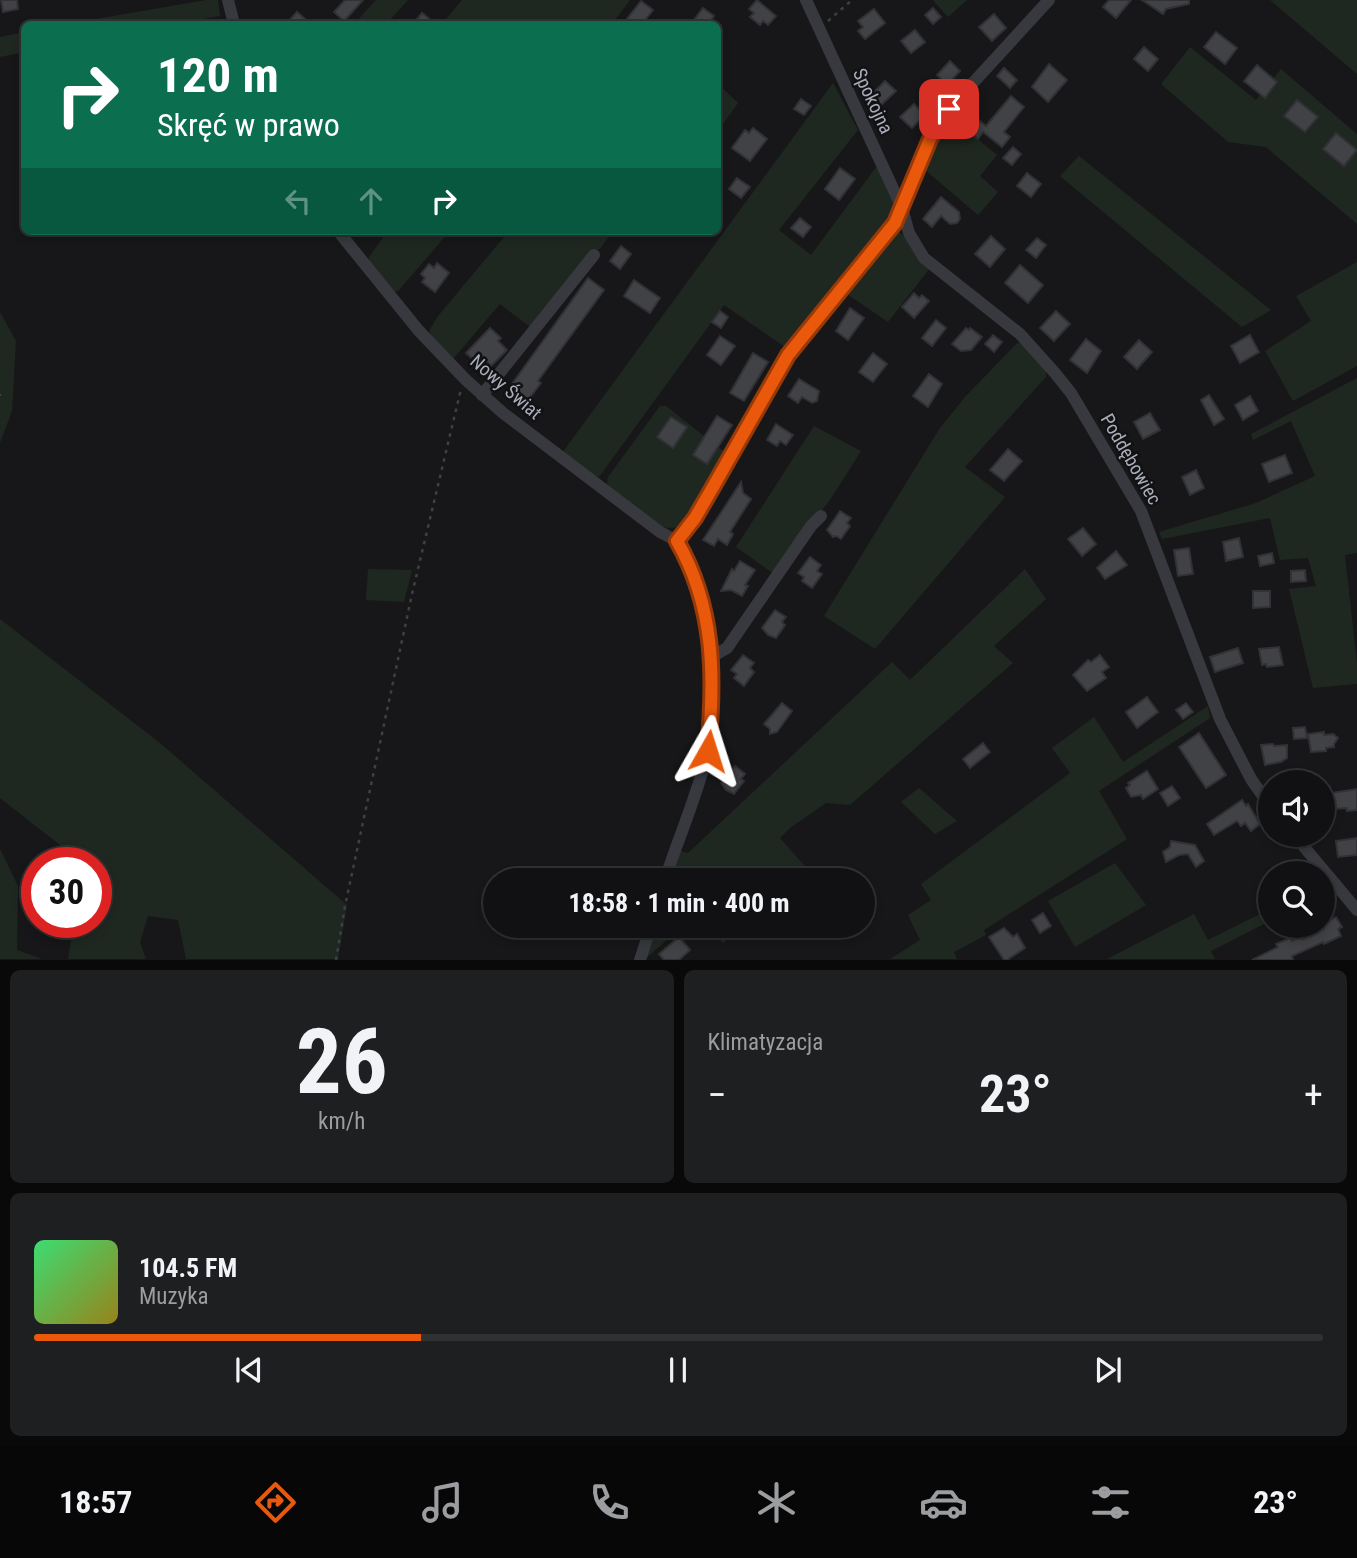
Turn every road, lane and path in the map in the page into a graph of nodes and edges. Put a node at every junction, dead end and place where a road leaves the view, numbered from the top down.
1 (228, 0) edge
2 (806, 0) edge
3 (852, 0) edge
4 (1049, 0) edge
5 (233, 21) edge
6 (818, 29) junction
7 (903, 214) junction
8 (341, 235) edge
9 (594, 255) dead end
10 (466, 380) junction
11 (482, 394) junction
12 (821, 516) dead end
13 (677, 541) junction
14 (713, 656) junction
15 (1258, 789) edge
16 (1304, 847) edge
17 (669, 868) edge
18 (1357, 910) edge
19 (647, 938) edge
20 (336, 960) edge
21 (640, 960) edge

1 - 5 street
2 - 6 street, Spokojna
3 - 6 path
4 - 7 street
6 - 7 street, Spokojna
7 - 13 street
7 - 15 street, Poddębowiec
8 - 10 street, Nowy Świat
9 - 11 street
10 - 11 street, Nowy Świat
10 - 20 path
11 - 13 street, Nowy Świat
12 - 14 street
13 - 14 street
14 - 17 street
16 - 18 street
19 - 21 street

